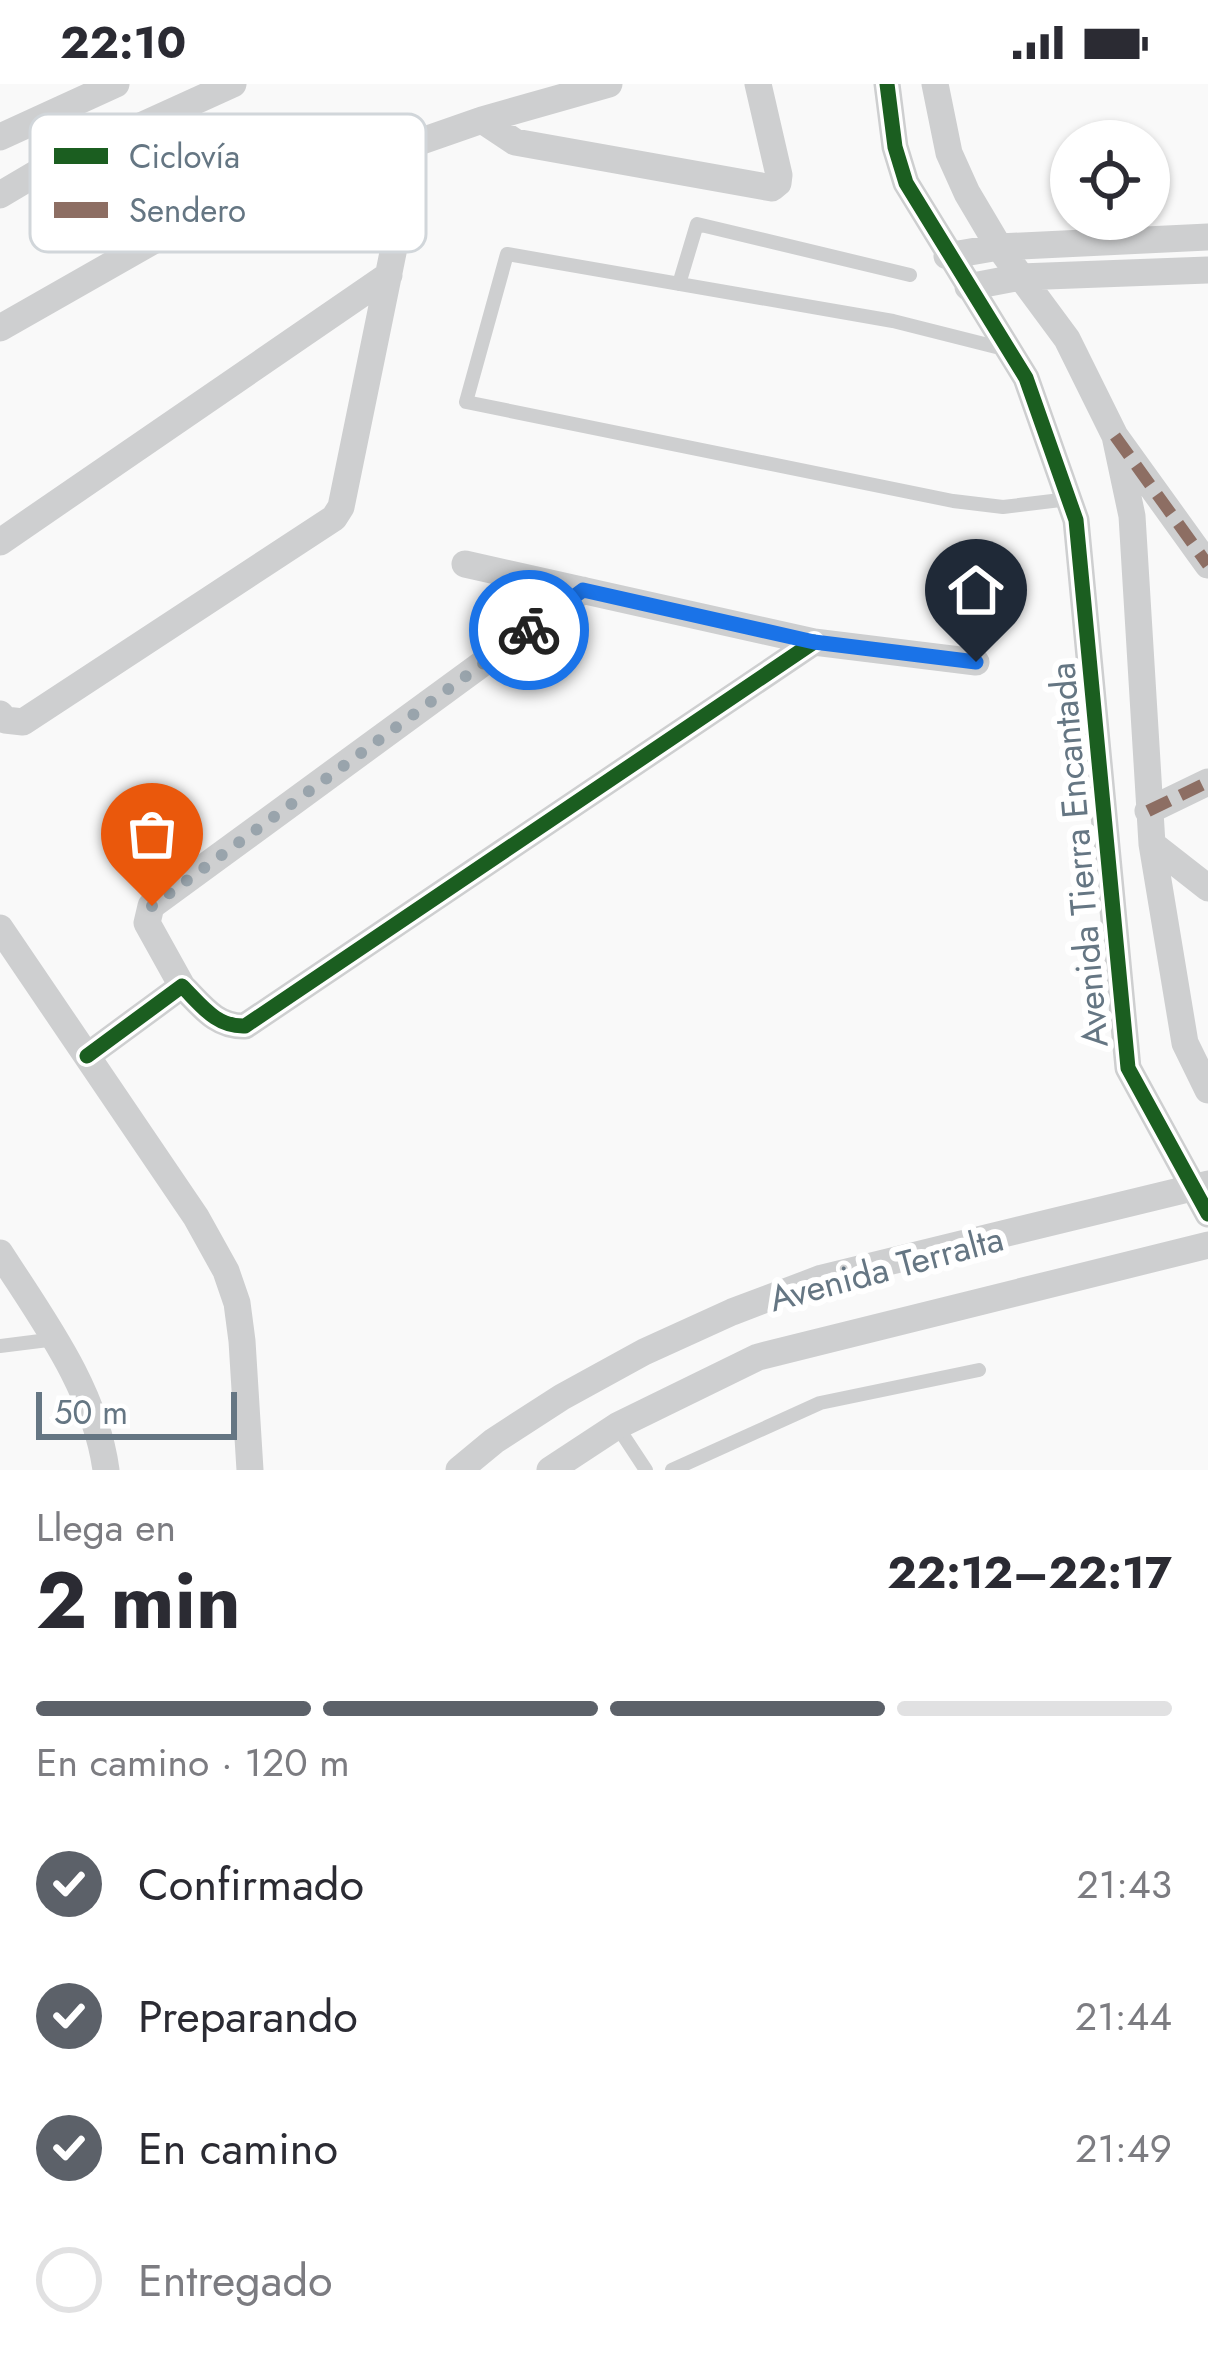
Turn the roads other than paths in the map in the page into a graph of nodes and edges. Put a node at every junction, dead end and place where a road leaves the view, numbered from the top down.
1 (116, 84) edge
2 (232, 84) edge
3 (609, 84) edge
4 (758, 84) edge
5 (887, 84) edge
6 (935, 84) edge
7 (50, 114) edge
8 (167, 114) edge
9 (482, 120) junction
10 (30, 123) edge
11 (0, 137) edge
12 (426, 141) edge
13 (30, 178) edge
14 (0, 195) edge
15 (1208, 237) edge
16 (999, 248) junction
17 (134, 252) edge
18 (394, 252) edge
19 (947, 256) junction
20 (1208, 270) edge
21 (910, 274) dead end
22 (389, 275) junction
23 (1020, 277) junction
24 (679, 284) junction
25 (968, 286) junction
26 (0, 328) edge
27 (1012, 351) junction
28 (1115, 436) junction
29 (1069, 500) junction
30 (0, 542) edge
31 (465, 564) dead end
32 (1208, 565) edge
33 (583, 590) junction
34 (814, 642) junction
35 (976, 662) dead end
36 (0, 714) edge
37 (1208, 782) edge
38 (1148, 811) junction
39 (1152, 844) junction
40 (1208, 888) edge
41 (0, 928) edge
42 (182, 986) junction
43 (87, 1056) junction
44 (1208, 1090) edge
45 (1204, 1196) edge
46 (1208, 1245) edge
47 (0, 1253) edge
48 (56, 1339) junction
49 (0, 1346) edge
50 (979, 1370) dead end
51 (617, 1426) junction
52 (106, 1470) edge
53 (250, 1470) edge
54 (459, 1470) edge
55 (550, 1470) edge
56 (646, 1470) edge
57 (672, 1470) edge

1 - 7 street
2 - 8 street
3 - 9 street
4 - 9 street
5 - 19 street, Avenida Tierra Encantada
6 - 16 street
9 - 12 street
10 - 11 street
13 - 14 street
15 - 16 street
16 - 19 street
16 - 23 street
17 - 26 street
18 - 22 street
19 - 25 street, Avenida Tierra Encantada
20 - 23 street
21 - 24 lane
22 - 30 street
22 - 36 street
23 - 25 street
23 - 28 street
24 - 27 lane
24 - 29 lane
25 - 27 street, Avenida Tierra Encantada
27 - 29 street, Avenida Tierra Encantada
28 - 32 street
28 - 38 street, Avenida Tierra Encantada
29 - 45 street, Avenida Tierra Encantada
31 - 33 street
33 - 34 street
33 - 42 street
34 - 35 street
34 - 42 street
37 - 38 street
38 - 39 street, Avenida Tierra Encantada
39 - 40 street
39 - 44 street, Avenida Tierra Encantada
41 - 43 street
42 - 43 street
43 - 53 street
45 - 54 street, Avenida Terralta
46 - 51 street, Avenida Terralta
47 - 48 street
48 - 49 lane
48 - 52 street
50 - 57 lane
51 - 55 street, Avenida Terralta
51 - 56 lane

